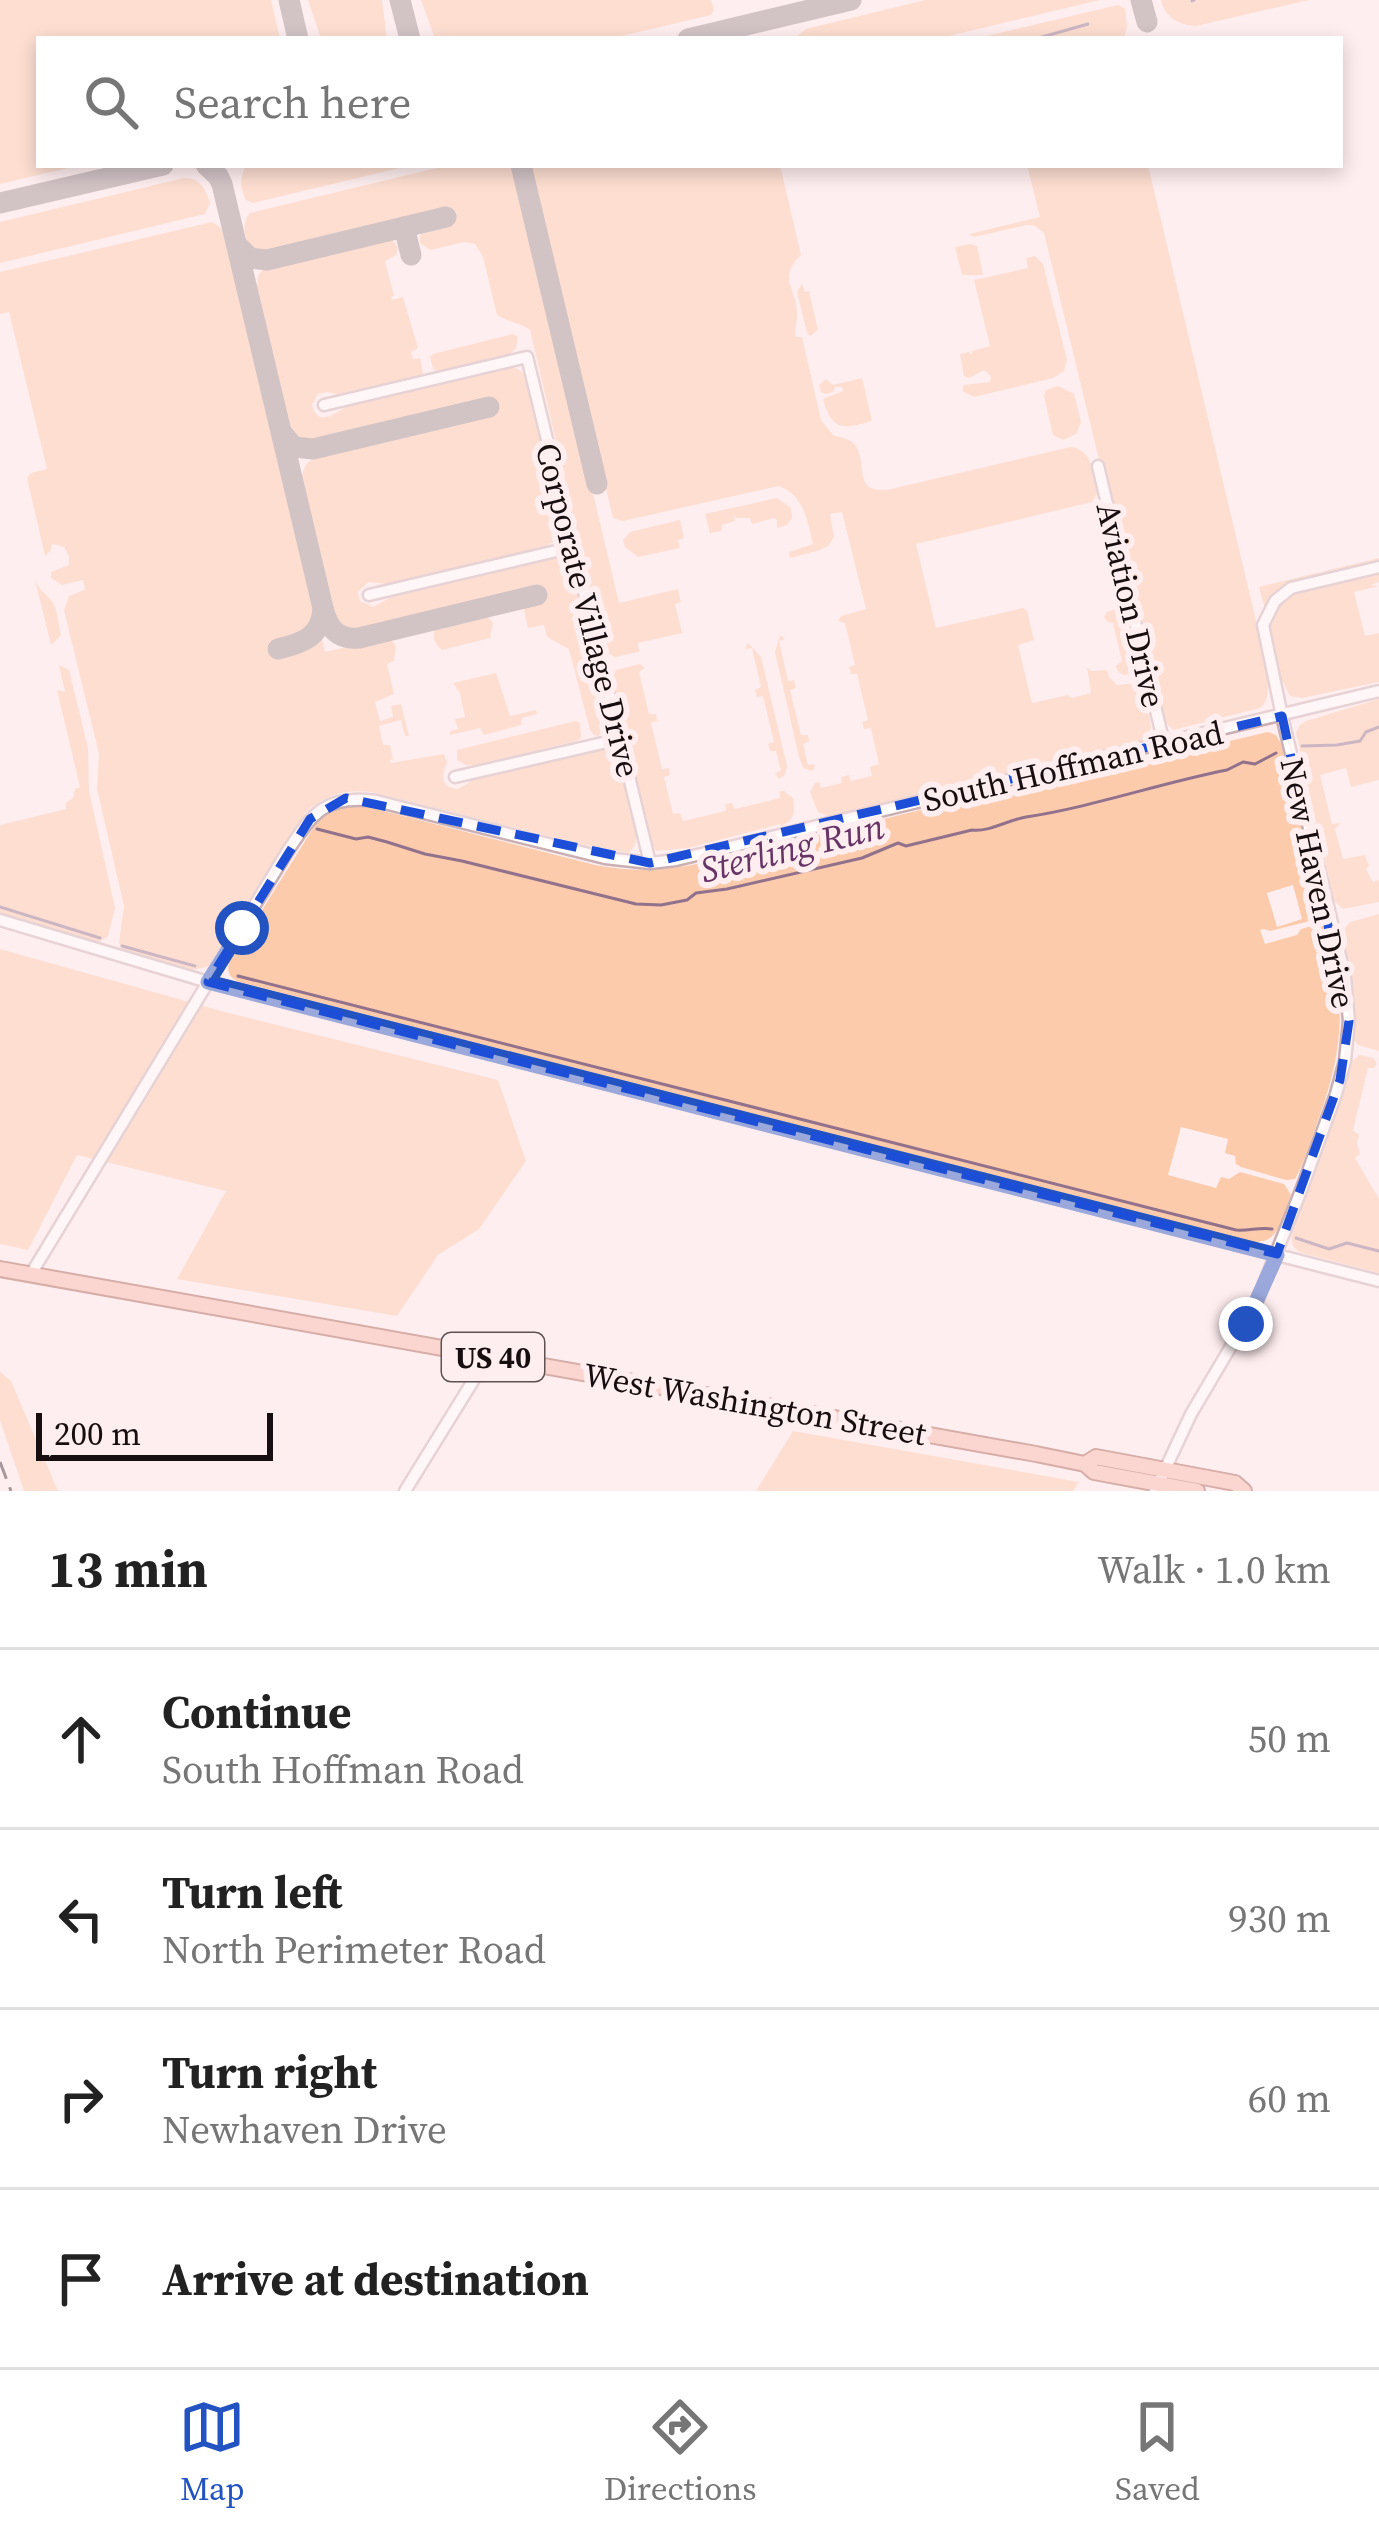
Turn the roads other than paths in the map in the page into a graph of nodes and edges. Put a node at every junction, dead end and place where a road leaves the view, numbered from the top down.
1 (324, 406) dead end
2 (1098, 466) dead end
3 (573, 547) junction
4 (1379, 567) edge
5 (369, 595) dead end
6 (1379, 691) edge
7 (1282, 716) junction
8 (620, 739) junction
9 (1164, 744) junction
10 (455, 777) dead end
11 (650, 863) junction
12 (0, 920) edge
13 (208, 982) junction
14 (1277, 1255) junction
15 (0, 1269) edge
16 (31, 1274) junction
17 (1379, 1281) edge
18 (480, 1355) junction
19 (1161, 1482) edge
20 (405, 1491) edge
21 (1197, 1491) edge
22 (1244, 1491) edge

1 - 3 street, Corporate Village Drive
2 - 9 street, Aviation Drive
3 - 5 street
3 - 8 street, Corporate Village Drive
4 - 7 street, New Haven Drive
6 - 7 street, South Hoffman Road
7 - 9 street, South Hoffman Road
7 - 14 street, New Haven Drive
8 - 10 street
8 - 11 street, Corporate Village Drive
9 - 11 street, South Hoffman Road
11 - 13 street, South Hoffman Road
12 - 13 street
13 - 14 street
13 - 16 street, South Hoffman Road
14 - 17 street
14 - 19 street, New Haven Drive
15 - 16 main road, West Washington Street / US 40
16 - 18 main road, West Washington Street / US 40
18 - 19 main road, West Washington Street / US 40
18 - 20 street
19 - 21 main road, West Washington Street / US 40
19 - 22 main road, West Washington Street / US 40

